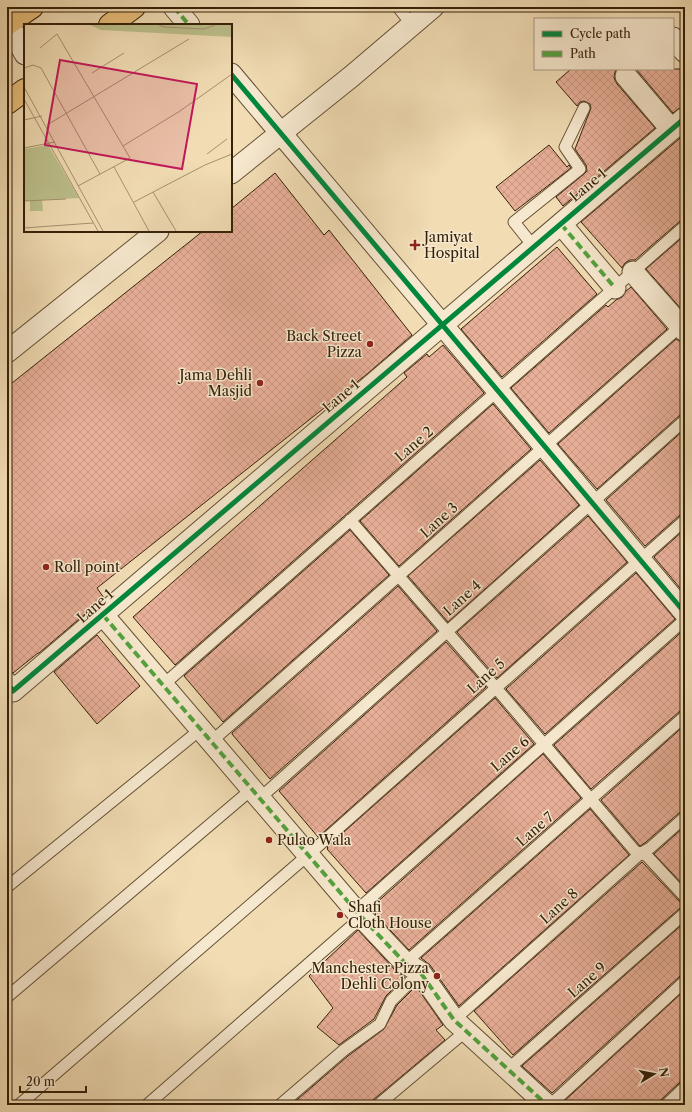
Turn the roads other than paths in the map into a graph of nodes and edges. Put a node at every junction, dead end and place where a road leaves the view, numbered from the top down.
1 (32, 7) edge
2 (134, 7) edge
3 (174, 7) edge
4 (398, 7) edge
5 (433, 7) edge
6 (7, 23) edge
7 (111, 24) edge
8 (188, 24) edge
9 (412, 25) junction
10 (674, 39) edge
11 (24, 52) edge
12 (685, 52) edge
13 (232, 75) edge
14 (626, 76) dead end
15 (24, 91) edge
16 (7, 103) edge
17 (584, 108) dead end
18 (678, 124) edge
19 (281, 133) junction
20 (232, 172) edge
21 (561, 224) junction
22 (685, 226) edge
23 (157, 232) edge
24 (534, 247) junction
25 (633, 272) junction
26 (615, 288) junction
27 (442, 325) junction
28 (683, 326) edge
29 (7, 352) edge
30 (498, 391) junction
31 (685, 420) edge
32 (544, 446) junction
33 (592, 503) junction
34 (350, 520) junction
35 (685, 520) edge
36 (640, 560) junction
37 (398, 576) junction
38 (685, 613) edge
39 (103, 614) junction
40 (685, 622) edge
41 (447, 631) junction
42 (163, 686) junction
43 (496, 688) junction
44 (9, 691) edge
45 (685, 716) edge
46 (207, 735) junction
47 (545, 744) junction
48 (256, 793) junction
49 (591, 800) junction
50 (685, 817) edge
51 (641, 853) junction
52 (308, 855) junction
53 (7, 887) edge
54 (685, 897) edge
55 (685, 913) edge
56 (359, 914) junction
57 (413, 967) junction
58 (685, 981) edge
59 (7, 997) edge
60 (460, 1025) junction
61 (508, 1069) junction
62 (685, 1087) edge
63 (19, 1105) edge
64 (147, 1105) edge
65 (280, 1105) edge
66 (378, 1105) edge
67 (547, 1105) edge
68 (550, 1105) edge
69 (666, 1105) edge

1 - 6 main road
2 - 7 main road
3 - 8 street
4 - 9 lane
5 - 9 street
6 - 11 street
9 - 19 street
10 - 12 street
13 - 19 street
14 - 18 street
15 - 16 main road
17 - 24 lane
18 - 21 street, Lane 1
19 - 20 street
19 - 27 street
21 - 24 street, Lane 1
21 - 26 street
22 - 25 lane, Lane 2
23 - 29 street
24 - 27 street, Lane 1
25 - 26 lane, Lane 2
25 - 28 street
26 - 30 lane, Lane 2
27 - 30 street
27 - 39 street, Lane 1
28 - 32 lane, Lane 3
30 - 32 street
30 - 34 lane, Lane 2
31 - 33 lane, Lane 4
32 - 33 street
32 - 37 lane, Lane 3
33 - 36 street
33 - 41 lane, Lane 4
34 - 37 lane
34 - 42 lane, Lane 2
35 - 36 lane, Lane 5
36 - 38 street
36 - 43 lane, Lane 5
37 - 41 lane
37 - 46 lane, Lane 3
39 - 42 street
39 - 44 street, Lane 1
40 - 47 lane, Lane 6
41 - 43 lane
41 - 48 lane, Lane 4
42 - 46 street
43 - 47 lane
43 - 52 lane, Lane 5
45 - 49 lane, Lane 7
46 - 48 street
46 - 53 lane, Lane 3
47 - 49 lane
47 - 56 lane, Lane 6
48 - 52 street
48 - 59 lane, Lane 4
49 - 51 lane
49 - 57 lane, Lane 7
50 - 51 lane, Lane 8
51 - 54 lane
51 - 60 lane, Lane 8
52 - 56 street
52 - 63 lane, Lane 5
55 - 61 lane, Lane 9
56 - 57 street
56 - 64 lane, Lane 6
57 - 60 street
57 - 65 lane, Lane 7
58 - 68 lane
60 - 61 street
60 - 66 lane, Lane 8
61 - 67 street
62 - 69 lane

